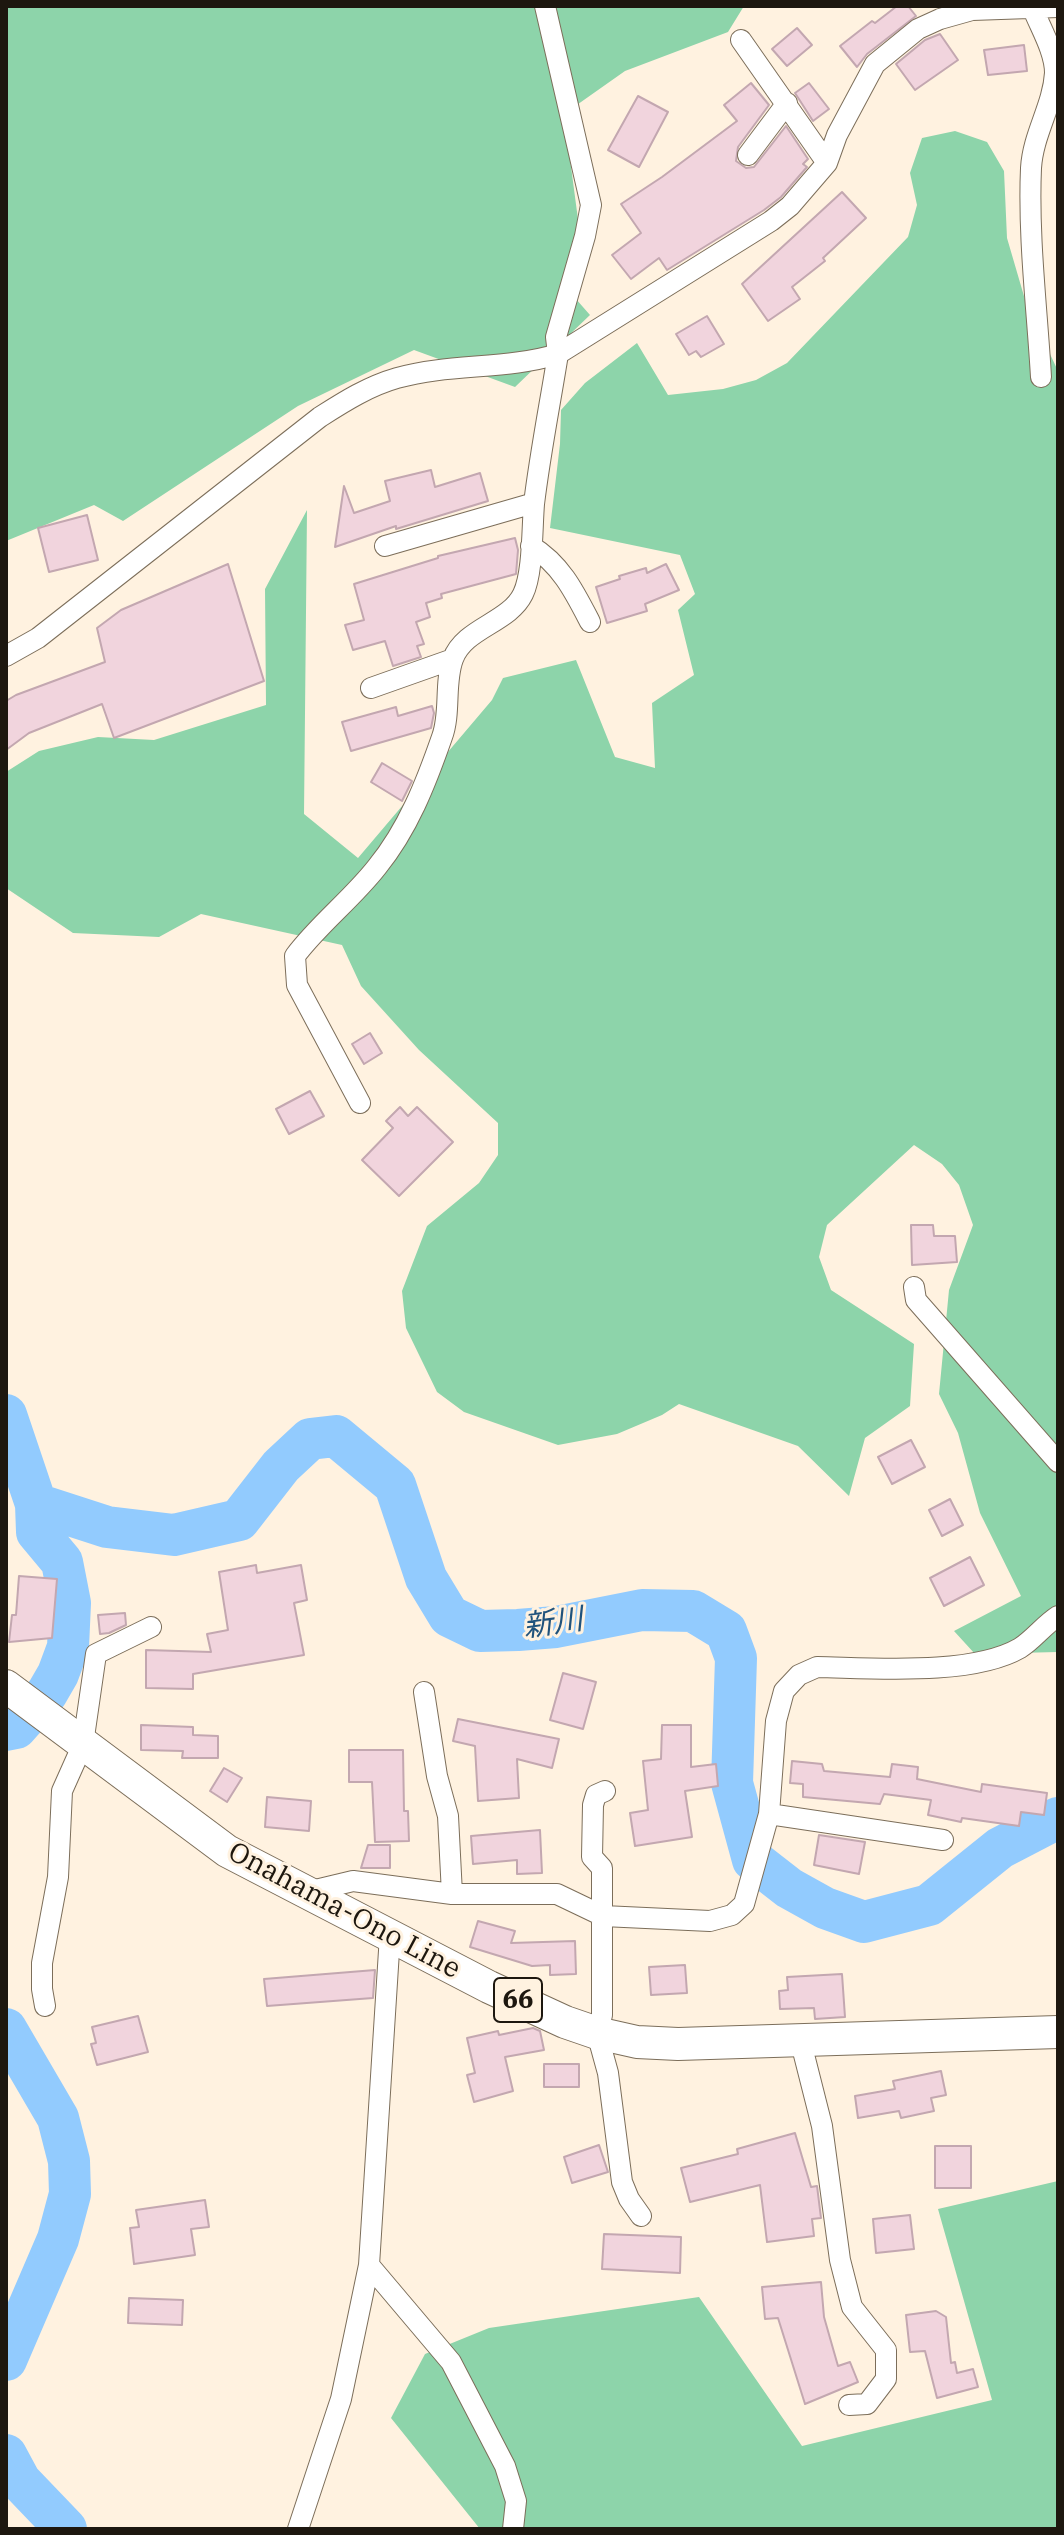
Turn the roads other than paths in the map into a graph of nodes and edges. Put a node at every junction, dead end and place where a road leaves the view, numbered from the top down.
1 (545, 6) edge
2 (1058, 7) edge
3 (1033, 9) junction
4 (935, 13) edge
5 (741, 40) dead end
6 (787, 103) junction
7 (748, 155) dead end
8 (827, 163) junction
9 (558, 354) junction
10 (1041, 377) dead end
11 (534, 503) junction
12 (385, 546) dead end
13 (531, 546) junction
14 (590, 622) dead end
15 (6, 656) edge
16 (453, 659) junction
17 (371, 688) dead end
18 (360, 1103) dead end
19 (914, 1287) dead end
20 (1058, 1462) edge
21 (1058, 1616) edge
22 (151, 1627) dead end
23 (13, 1692) edge
24 (424, 1692) dead end
25 (83, 1744) junction
26 (605, 1791) dead end
27 (767, 1822) junction
28 (943, 1840) dead end
29 (307, 1892) junction
30 (452, 1894) junction
31 (603, 1916) junction
32 (390, 1935) junction
33 (45, 2006) dead end
34 (1058, 2032) edge
35 (597, 2033) junction
36 (800, 2039) junction
37 (641, 2216) dead end
38 (369, 2265) junction
39 (849, 2405) dead end
40 (298, 2529) edge
41 (513, 2529) edge

1 - 9 street
2 - 3 street
3 - 4 street
3 - 10 street
4 - 8 street
5 - 6 street
6 - 7 street
6 - 8 street
8 - 9 street
9 - 11 street
9 - 15 street
11 - 12 street
11 - 13 street
13 - 14 street
13 - 16 street
16 - 17 street
16 - 18 street
19 - 20 street
21 - 27 street
22 - 25 street
23 - 25 main road, Onahama-Ono Line / 66
24 - 30 street
25 - 29 main road, Onahama-Ono Line / 66
25 - 33 street
26 - 31 street
27 - 28 street
27 - 31 street
29 - 30 street
29 - 32 main road, Onahama-Ono Line / 66
30 - 31 street
31 - 35 street
32 - 35 main road, Onahama-Ono Line / 66
32 - 38 street
34 - 36 main road, Onahama-Ono Line / 66
35 - 36 main road, Onahama-Ono Line / 66
35 - 37 street
36 - 39 street
38 - 40 street
38 - 41 street

